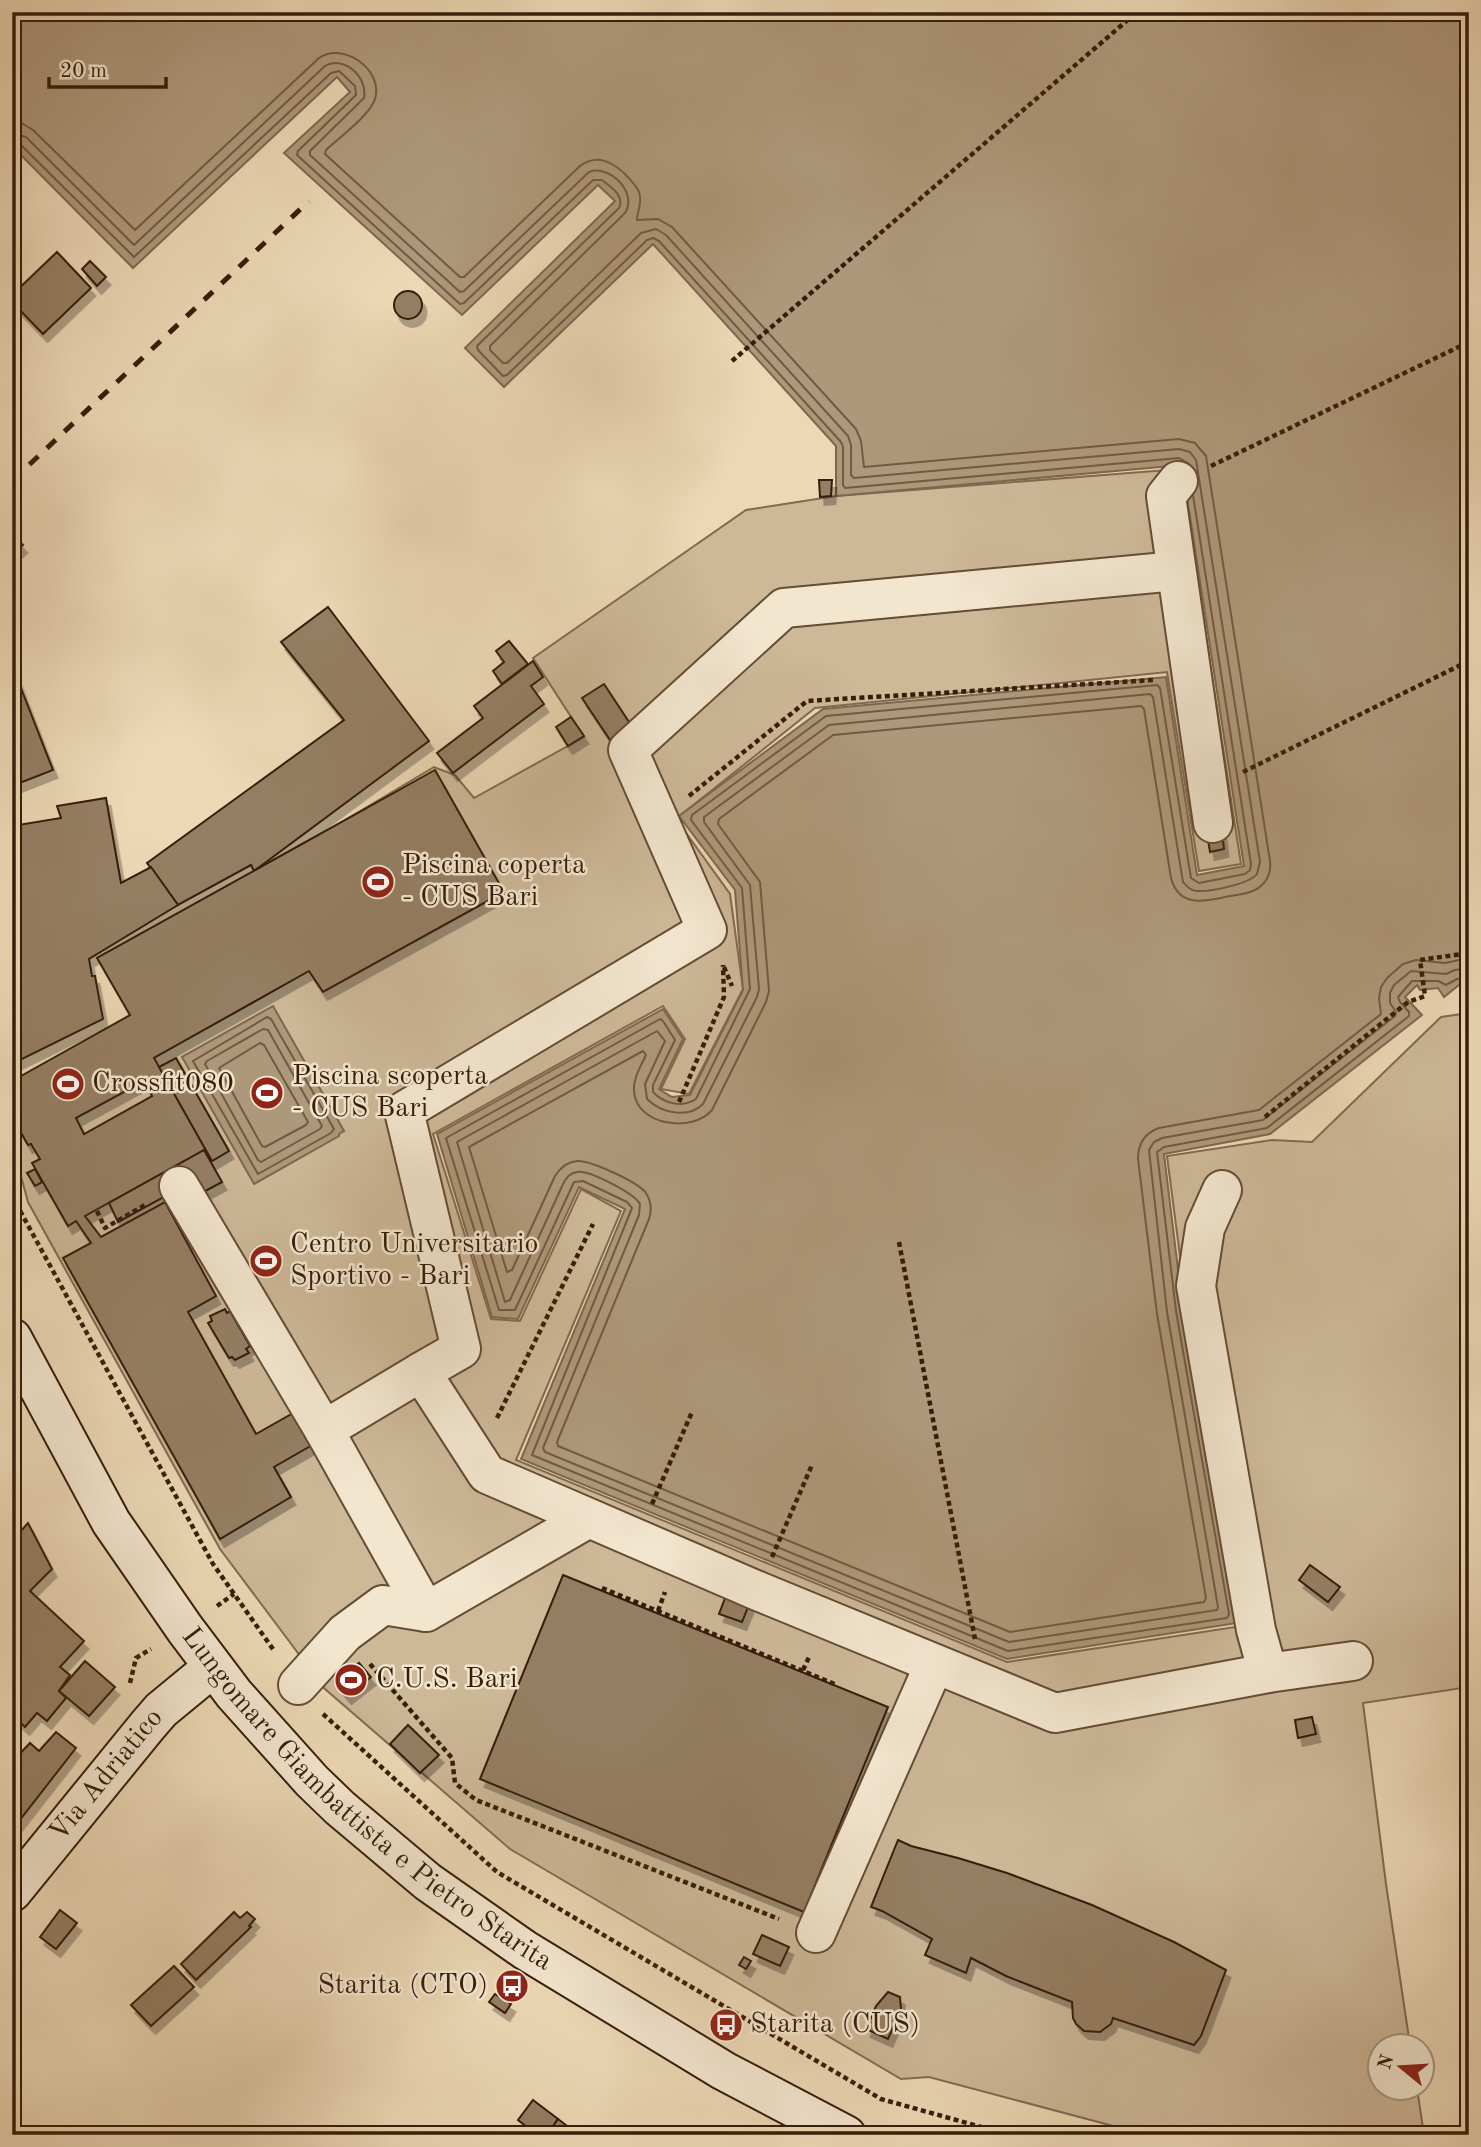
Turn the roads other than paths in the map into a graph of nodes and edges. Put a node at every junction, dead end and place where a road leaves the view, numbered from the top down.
1 (1178, 481) road end
2 (1176, 571) junction
3 (1213, 823) dead end
4 (179, 1186) road end
5 (1222, 1190) dead end
6 (12, 1338) edge
7 (421, 1373) junction
8 (324, 1430) junction
9 (587, 1519) junction
10 (425, 1612) junction
11 (1353, 1661) dead end
12 (934, 1665) junction
13 (212, 1668) junction
14 (1268, 1672) junction
15 (306, 1696) road end
16 (12, 1892) edge
17 (816, 1933) road end
18 (846, 2135) edge

1 - 2 street
2 - 3 street
2 - 7 street
4 - 8 street
5 - 14 street
6 - 13 street, Lungomare Giambattista e Pietro Starita
7 - 8 street
7 - 9 street
8 - 10 street
9 - 10 street
9 - 12 street
10 - 15 street
11 - 14 street
12 - 14 street
12 - 17 street
13 - 16 street, Via Adriatico
13 - 18 street, Lungomare Giambattista e Pietro Starita

